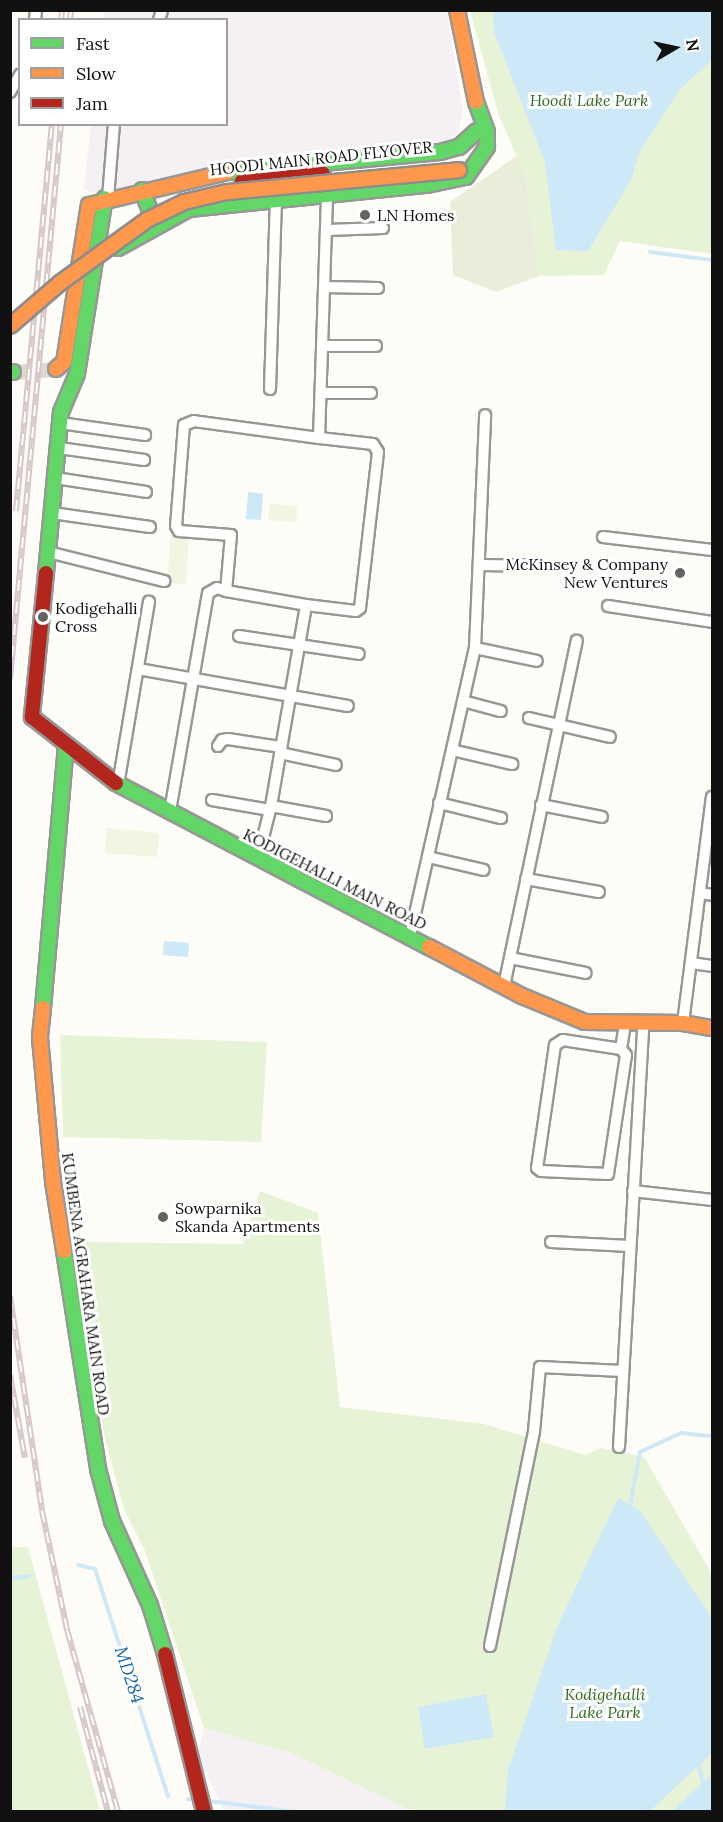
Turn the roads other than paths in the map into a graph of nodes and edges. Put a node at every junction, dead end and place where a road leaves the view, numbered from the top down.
1 (457, 10) edge
2 (18, 78) edge
3 (10, 92) edge
4 (114, 126) edge
5 (479, 129) junction
6 (478, 160) junction
7 (142, 190) junction
8 (327, 195) junction
9 (102, 199) junction
10 (276, 200) junction
11 (156, 226) junction
12 (382, 228) dead end
13 (327, 230) junction
14 (94, 266) junction
15 (325, 287) junction
16 (378, 288) dead end
17 (10, 313) edge
18 (10, 326) edge
19 (323, 346) junction
20 (375, 346) dead end
21 (56, 369) dead end
22 (270, 389) dead end
23 (322, 393) junction
24 (370, 393) dead end
25 (485, 415) dead end
26 (60, 423) junction
27 (145, 435) dead end
28 (319, 438) junction
29 (59, 447) junction
30 (144, 460) dead end
31 (55, 478) junction
32 (146, 492) dead end
33 (52, 513) junction
34 (150, 527) dead end
35 (603, 537) dead end
36 (712, 550) edge
37 (48, 552) junction
38 (481, 565) junction
39 (547, 566) dead end
40 (164, 581) dead end
41 (225, 591) junction
42 (149, 602) dead end
43 (306, 605) junction
44 (609, 606) dead end
45 (712, 622) edge
46 (238, 636) dead end
47 (577, 641) dead end
48 (298, 645) junction
49 (475, 648) junction
50 (359, 654) dead end
51 (537, 661) dead end
52 (138, 669) junction
53 (195, 679) junction
54 (290, 695) junction
55 (463, 701) junction
56 (348, 706) dead end
57 (501, 711) dead end
58 (529, 718) dead end
59 (557, 725) junction
60 (610, 737) dead end
61 (66, 745) junction
62 (218, 746) dead end
63 (280, 750) junction
64 (452, 750) junction
65 (512, 764) dead end
66 (336, 765) dead end
67 (118, 785) junction
68 (712, 797) edge
69 (212, 800) dead end
70 (439, 803) junction
71 (541, 805) junction
72 (271, 808) junction
73 (170, 811) junction
74 (326, 816) dead end
75 (602, 817) dead end
76 (501, 818) dead end
77 (710, 836) edge
78 (258, 857) junction
79 (428, 857) junction
80 (484, 870) dead end
81 (526, 879) junction
82 (599, 892) dead end
83 (700, 893) junction
84 (712, 895) edge
85 (410, 936) junction
86 (510, 958) junction
87 (691, 963) junction
88 (712, 966) edge
89 (586, 973) dead end
90 (504, 986) junction
91 (683, 1023) junction
92 (624, 1024) junction
93 (643, 1025) junction
94 (712, 1028) edge
95 (621, 1049) junction
96 (633, 1191) junction
97 (712, 1200) edge
98 (551, 1242) dead end
99 (630, 1246) junction
100 (622, 1371) junction
101 (619, 1447) dead end
102 (490, 1646) dead end
103 (204, 1812) edge

1 - 5 street
2 - 3 street
4 - 9 street
5 - 6 street
5 - 7 street
5 - 17 street, HOODI MAIN ROAD FLYOVER
6 - 8 street
6 - 18 street, HOODI MAIN ROAD FLYOVER, bridge
7 - 9 street
7 - 11 street
8 - 10 street
8 - 13 street
9 - 14 street
9 - 21 street
10 - 11 street
10 - 22 street
11 - 14 street
12 - 13 street
13 - 15 street
14 - 26 street
15 - 16 street
15 - 19 street
19 - 20 street
19 - 23 street
23 - 24 street
23 - 28 street
25 - 38 street
26 - 27 street
26 - 29 street
28 - 41 street
28 - 43 street
29 - 30 street
29 - 31 street
31 - 32 street
31 - 33 street
33 - 34 street
33 - 37 street
35 - 36 street
37 - 40 street
37 - 61 street, KODIGEHALLI MAIN ROAD
38 - 39 street
38 - 49 street
41 - 43 street
41 - 53 street
42 - 52 street
43 - 48 street
44 - 45 street
46 - 48 street
47 - 59 street
48 - 50 street
48 - 54 street
49 - 51 street
49 - 55 street
52 - 53 street
52 - 67 street
53 - 54 street
53 - 73 street
54 - 56 street
54 - 63 street
55 - 57 street
55 - 64 street
58 - 59 street
59 - 60 street
59 - 71 street
61 - 67 street, KODIGEHALLI MAIN ROAD
61 - 103 street, KUMBENA AGRAHARA MAIN ROAD
62 - 63 street
63 - 66 street
63 - 72 street
64 - 65 street
64 - 70 street
67 - 73 street, KODIGEHALLI MAIN ROAD
68 - 77 street
69 - 72 street
70 - 76 street
70 - 79 street
71 - 75 street
71 - 81 street
72 - 74 street
72 - 78 street
73 - 78 street, KODIGEHALLI MAIN ROAD
77 - 83 street
78 - 85 street, KODIGEHALLI MAIN ROAD
79 - 80 street
79 - 85 street
81 - 82 street
81 - 86 street
83 - 84 street
83 - 87 street
85 - 90 street, KODIGEHALLI MAIN ROAD
86 - 89 street
86 - 90 street
87 - 88 street
87 - 91 street
90 - 92 street, KODIGEHALLI MAIN ROAD
91 - 93 street, KODIGEHALLI MAIN ROAD
91 - 94 street, KODIGEHALLI MAIN ROAD
92 - 93 street, KODIGEHALLI MAIN ROAD
92 - 95 street
93 - 96 street
95 - 95 street
96 - 97 street
96 - 99 street
98 - 99 street
99 - 100 street
100 - 101 street
100 - 102 street

